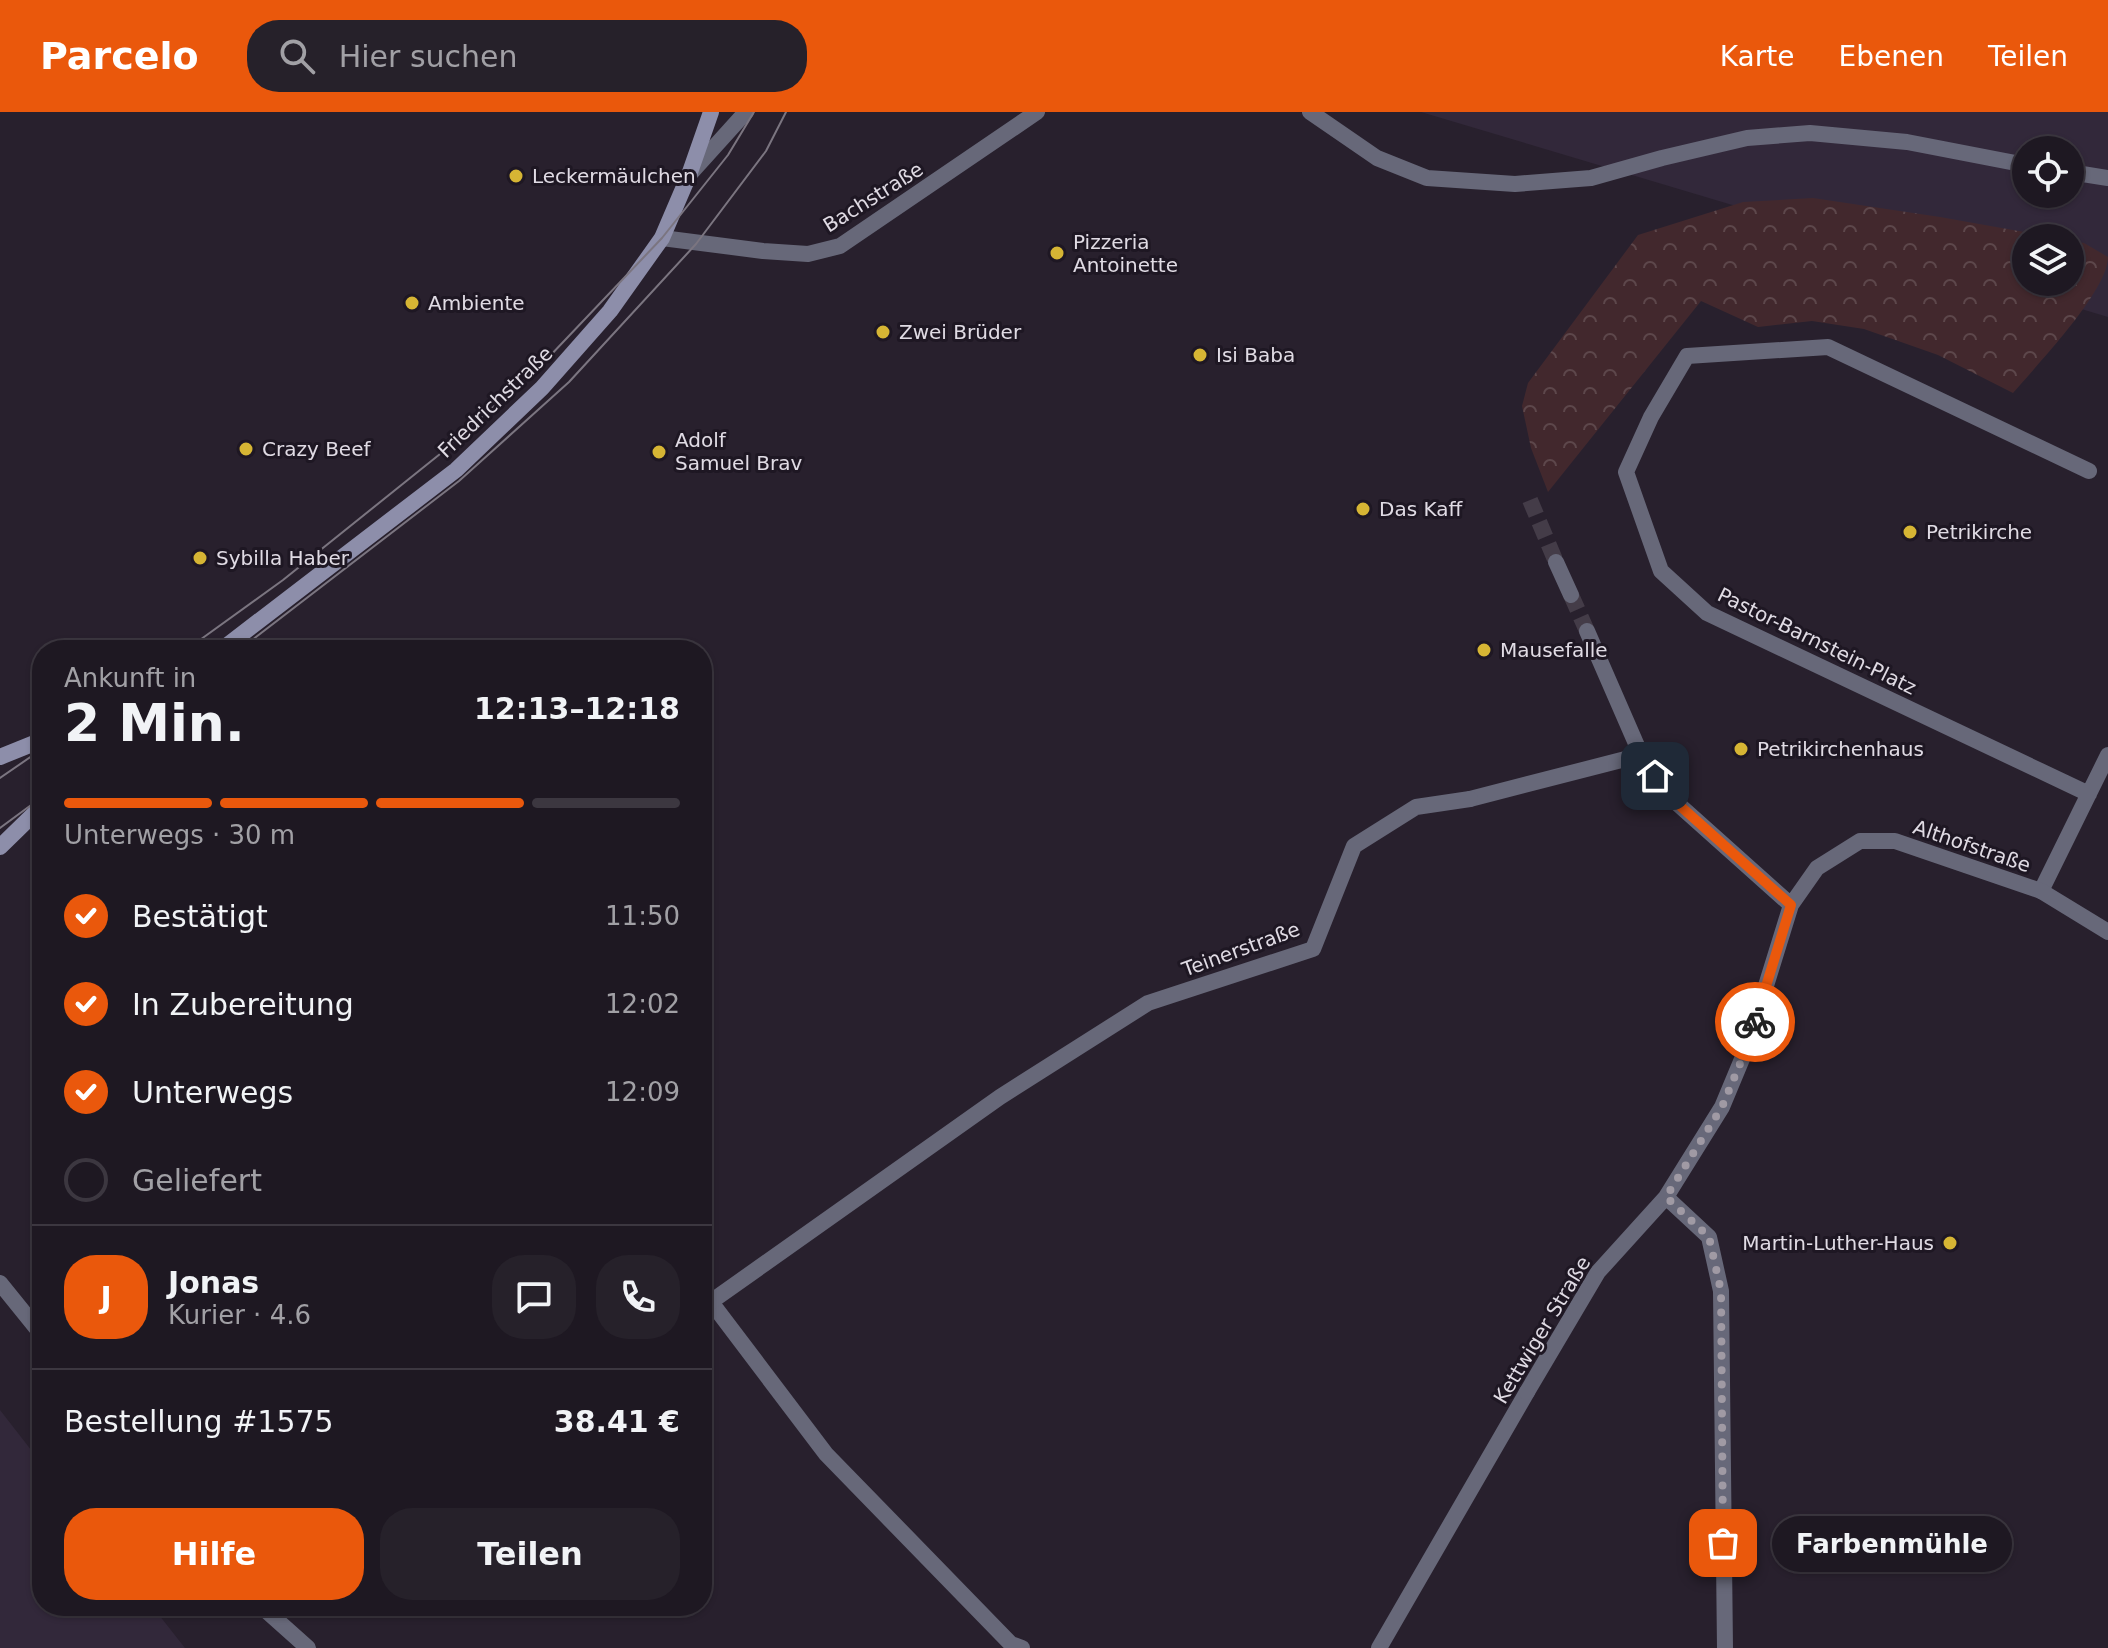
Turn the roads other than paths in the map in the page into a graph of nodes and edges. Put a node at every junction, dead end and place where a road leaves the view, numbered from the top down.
1 (711, 112) edge
2 (746, 112) edge
3 (1037, 112) edge
4 (1310, 112) edge
5 (2012, 162) edge
6 (2084, 174) edge
7 (689, 175) junction
8 (2108, 178) edge
9 (662, 238) junction
10 (2089, 471) dead end
11 (1556, 562) tunnel mouth
12 (1571, 595) tunnel mouth
13 (1587, 631) tunnel mouth
14 (234, 640) edge
15 (32, 744) edge
16 (1641, 755) junction
17 (2108, 755) edge
18 (0, 757) edge
19 (2089, 794) junction
20 (32, 816) edge
21 (0, 847) edge
22 (2041, 891) junction
23 (1791, 905) junction
24 (2108, 932) edge
25 (1666, 1197) junction
26 (0, 1283) edge
27 (712, 1301) edge
28 (712, 1312) edge
29 (32, 1323) edge
30 (272, 1616) edge
31 (308, 1648) edge
32 (1022, 1648) edge
33 (1379, 1648) edge
34 (1725, 1648) edge

1 - 7 main road, Friedrichstraße
2 - 7 street
3 - 9 street, Bachstraße
4 - 5 street
6 - 8 street
7 - 9 main road, Friedrichstraße
9 - 14 main road, Friedrichstraße
10 - 19 street, Pastor-Barnstein-Platz
11 - 12 street
13 - 16 street
15 - 18 main road
16 - 23 street
16 - 27 street, Teinerstraße
17 - 19 street
19 - 22 street
20 - 21 main road
22 - 23 street, Althofstraße
22 - 24 street, Althofstraße
23 - 25 street, Kettwiger Straße
25 - 33 street, Kettwiger Straße
25 - 34 street
26 - 29 street
28 - 32 street
30 - 31 street

